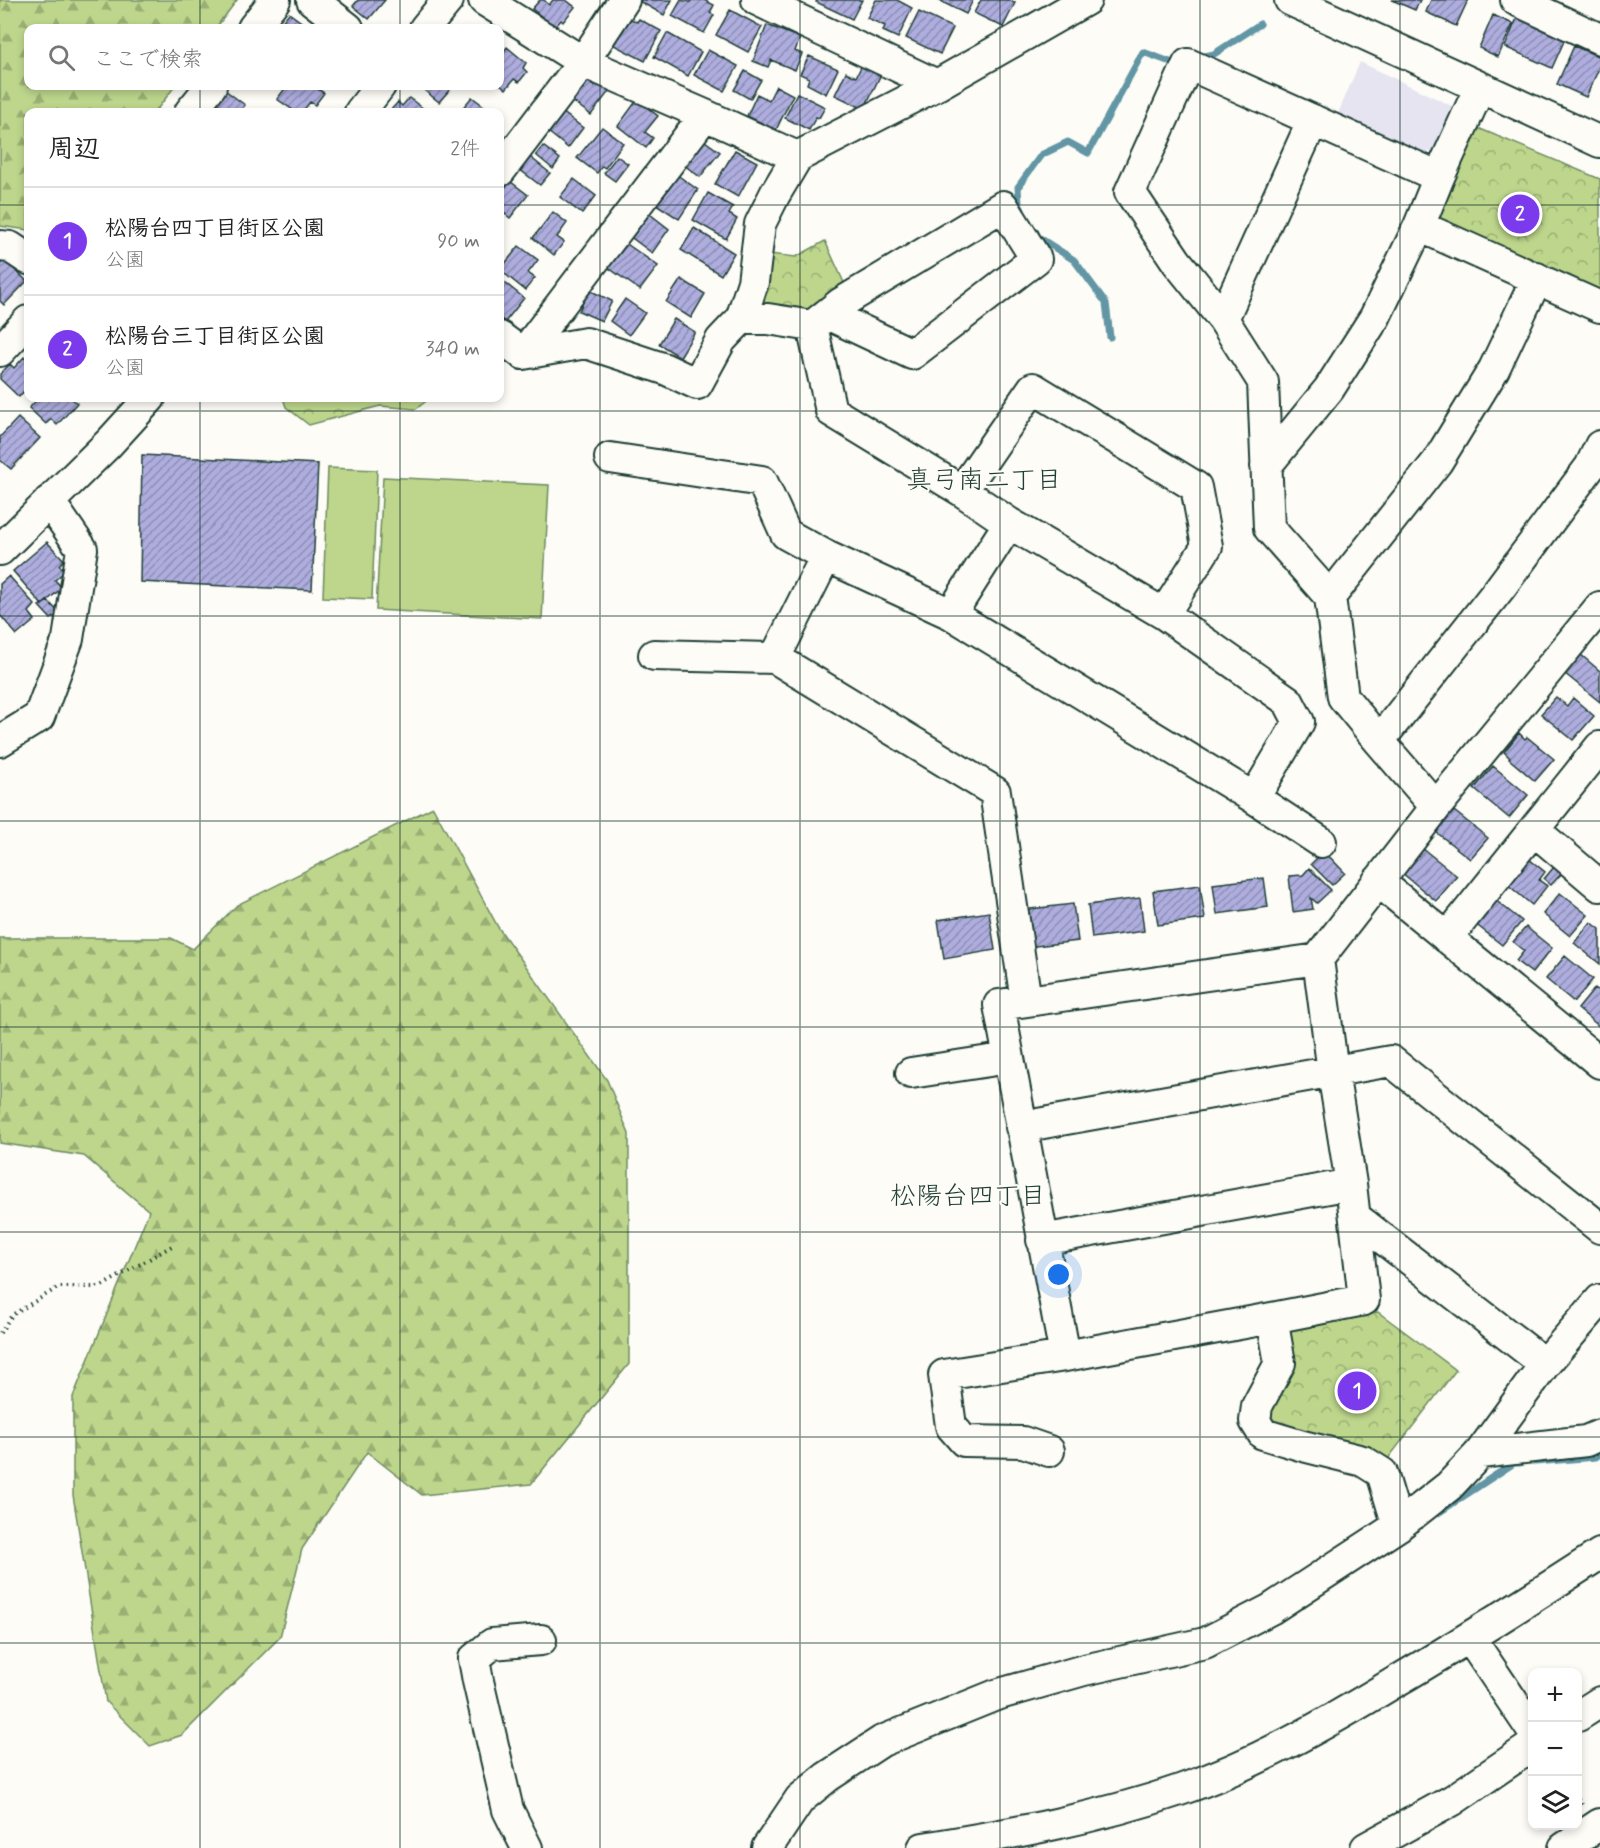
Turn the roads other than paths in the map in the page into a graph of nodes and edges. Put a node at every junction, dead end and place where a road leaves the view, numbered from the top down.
1 (275, 0) edge
2 (312, 0) edge
3 (448, 0) edge
4 (484, 0) edge
5 (624, 0) edge
6 (756, 0) edge
7 (1516, 0) edge
8 (1074, 2) edge
9 (1301, 2) edge
10 (256, 24) edge
11 (343, 24) edge
12 (428, 24) edge
13 (1600, 39) edge
14 (583, 62) junction
15 (937, 85) junction
16 (1480, 87) junction
17 (208, 90) edge
18 (377, 90) edge
19 (193, 108) edge
20 (363, 108) edge
21 (705, 114) junction
22 (1313, 120) junction
23 (1600, 142) edge
24 (797, 157) junction
25 (504, 166) edge
26 (1439, 177) junction
27 (1419, 226) junction
28 (0, 246) edge
29 (24, 256) edge
30 (1537, 278) junction
31 (1600, 307) edge
32 (741, 319) junction
33 (1222, 319) junction
34 (819, 320) junction
35 (24, 325) edge
36 (511, 345) edge
37 (0, 351) edge
38 (146, 402) edge
39 (1600, 446) edge
40 (610, 458) dead end
41 (1266, 466) junction
42 (962, 491) junction
43 (49, 501) junction
44 (1010, 523) junction
45 (2, 543) edge
46 (826, 556) junction
47 (1330, 597) junction
48 (1600, 607) edge
49 (951, 614) junction
50 (1164, 614) junction
51 (654, 655) dead end
52 (775, 658) junction
53 (0, 741) edge
54 (1379, 741) junction
55 (1600, 747) edge
56 (1254, 798) junction
57 (1436, 807) junction
58 (1534, 830) junction
59 (1321, 842) dead end
60 (1378, 881) junction
61 (1600, 886) edge
62 (1447, 938) junction
63 (1318, 959) junction
64 (1026, 1001) junction
65 (1009, 1058) junction
66 (1600, 1063) edge
67 (1333, 1072) junction
68 (912, 1073) dead end
69 (1022, 1127) junction
70 (1351, 1184) junction
71 (1355, 1217) junction
72 (1600, 1228) edge
73 (1042, 1240) junction
74 (1600, 1300) edge
75 (1272, 1318) junction
76 (1065, 1356) junction
77 (1545, 1364) junction
78 (1600, 1435) edge
79 (1049, 1451) dead end
80 (1480, 1453) junction
81 (1398, 1526) junction
82 (1600, 1554) edge
83 (1470, 1638) junction
84 (541, 1640) dead end
85 (1600, 1702) edge
86 (1582, 1713) edge
87 (1528, 1723) edge
88 (1528, 1749) edge
89 (1599, 1829) edge
90 (527, 1848) edge
91 (767, 1848) edge
92 (923, 1848) edge
93 (1366, 1848) edge
94 (1564, 1848) edge

1 - 10 street
2 - 11 street
3 - 12 street
4 - 14 street
5 - 14 street
6 - 15 street
7 - 13 street
8 - 15 street
9 - 16 street
14 - 21 street
14 - 25 street
15 - 24 street
16 - 23 street
16 - 26 street
17 - 19 street
18 - 20 street
21 - 24 street
21 - 36 street
22 - 26 street
22 - 33 street
22 - 33 street
24 - 32 street
26 - 27 street
27 - 30 street
27 - 41 street
28 - 29 street
30 - 31 street
30 - 47 street
32 - 34 street
32 - 36 street
33 - 41 street
34 - 34 street
34 - 42 street
35 - 37 street
38 - 43 street
39 - 54 street
40 - 46 street
41 - 47 street
42 - 44 street
42 - 50 street
43 - 45 street
43 - 53 street
44 - 49 street
44 - 50 street
46 - 49 street
46 - 52 street
47 - 54 street
48 - 57 street
49 - 56 street
50 - 56 street
51 - 52 street
52 - 64 street
54 - 57 street
55 - 58 street
56 - 59 street
57 - 60 street
58 - 61 street
58 - 62 street
60 - 62 street
60 - 63 street
62 - 66 street
63 - 64 street
63 - 67 street
64 - 65 street
65 - 68 street
65 - 69 street
67 - 69 street
67 - 70 street
67 - 72 street
69 - 73 street
70 - 71 street
70 - 73 street
71 - 75 street
71 - 77 street
73 - 76 street
74 - 77 street
75 - 76 street
75 - 81 street
76 - 79 street
77 - 80 street
78 - 80 street
80 - 81 street
81 - 91 street
82 - 83 street
83 - 87 street
83 - 92 street
84 - 90 street
85 - 86 street
88 - 93 street
89 - 94 street

